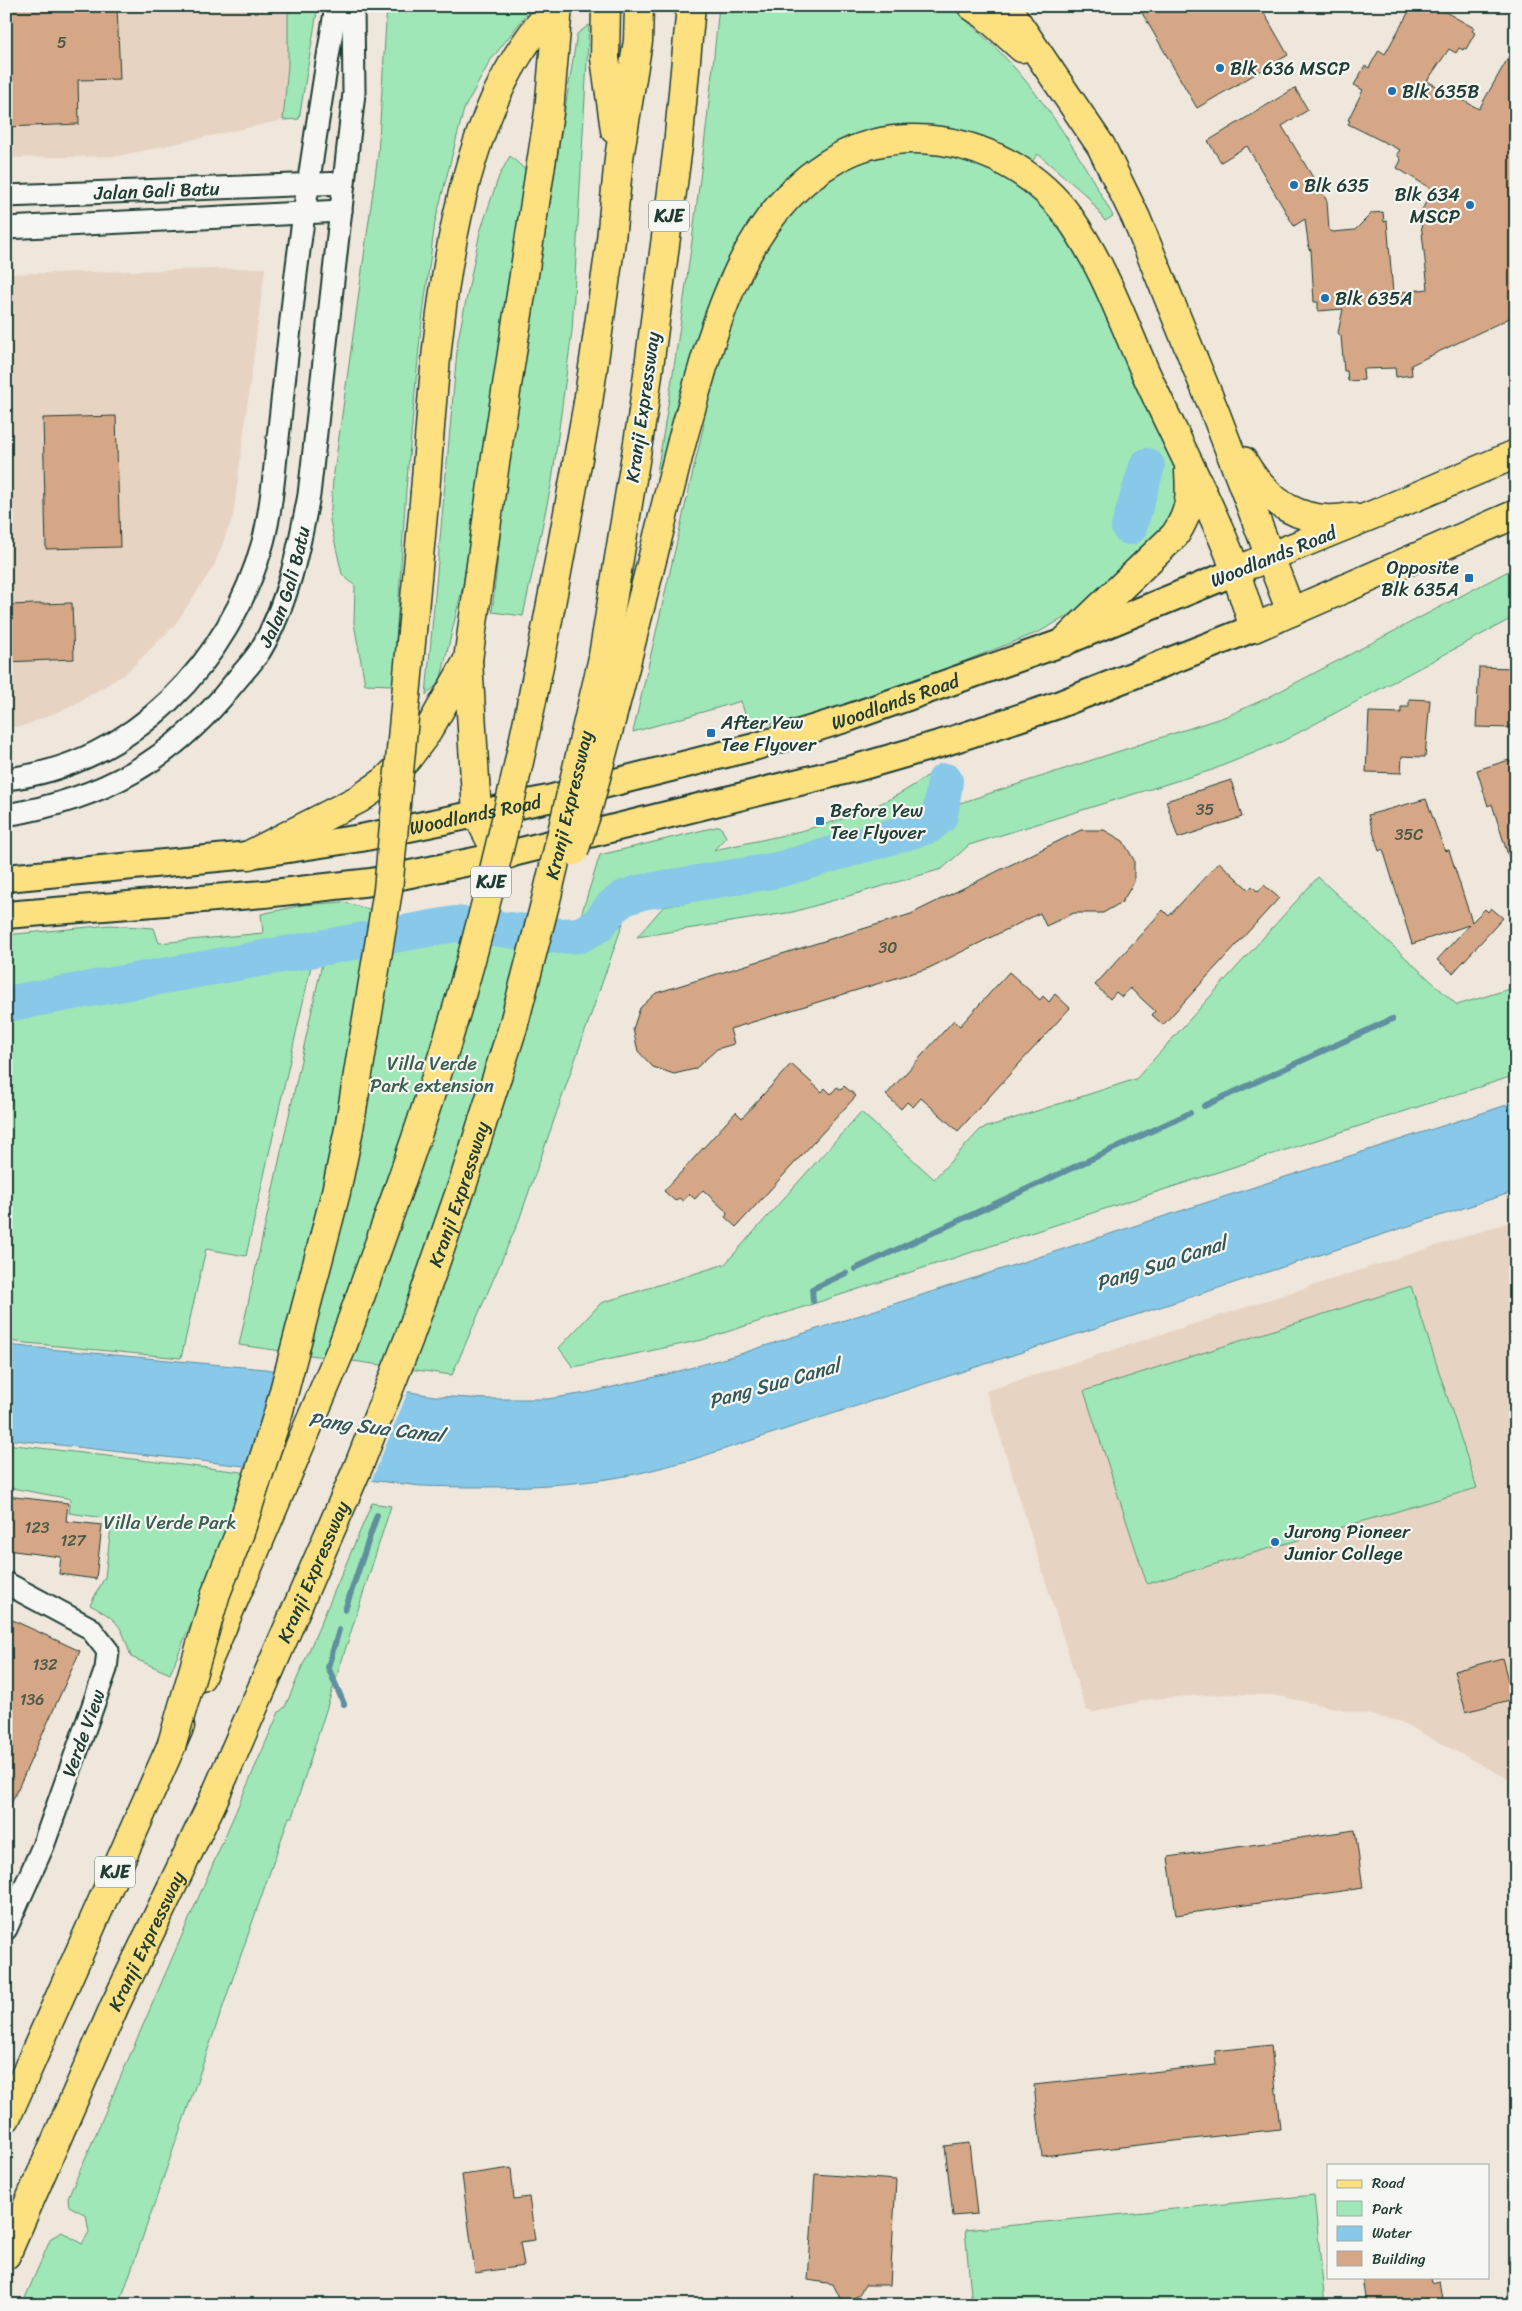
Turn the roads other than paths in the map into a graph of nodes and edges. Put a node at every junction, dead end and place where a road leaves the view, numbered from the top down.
1 (336, 6) edge
2 (353, 6) edge
3 (557, 6) edge
4 (606, 6) edge
5 (639, 6) edge
6 (972, 6) edge
7 (1006, 6) edge
8 (691, 14) edge
9 (1056, 79) junction
10 (619, 158) junction
11 (308, 183) junction
12 (344, 183) junction
13 (6, 196) edge
14 (342, 211) junction
15 (303, 212) junction
16 (6, 228) edge
17 (1215, 412) junction
18 (1516, 454) edge
19 (1189, 462) junction
20 (1382, 512) junction
21 (1516, 514) edge
22 (1269, 556) junction
23 (1235, 572) junction
24 (1291, 612) junction
25 (1254, 628) junction
26 (1064, 642) junction
27 (468, 660) junction
28 (6, 779) edge
29 (477, 814) junction
30 (6, 815) edge
31 (361, 838) junction
32 (509, 854) junction
33 (248, 855) junction
34 (6, 878) edge
35 (371, 882) junction
36 (6, 915) edge
37 (513, 1027) junction
38 (6, 1583) edge
39 (170, 1747) junction
40 (6, 1929) edge
41 (6, 2118) edge
42 (6, 2254) edge

1 - 11 street, Jalan Gali Batu
2 - 12 street, Jalan Gali Batu
3 - 27 highway
3 - 39 highway, bridge
4 - 10 highway
5 - 10 highway, KJE
6 - 9 highway
7 - 9 highway
8 - 37 highway, Kranji Expressway / KJE, bridge
9 - 17 highway
10 - 39 highway, KJE, bridge
11 - 12 street, Jalan Gali Batu
11 - 13 street, Jalan Gali Batu
11 - 15 street, Jalan Gali Batu
12 - 14 street, Jalan Gali Batu
14 - 15 street, Jalan Gali Batu
14 - 30 street, Jalan Gali Batu
15 - 16 street, Jalan Gali Batu
15 - 28 street, Jalan Gali Batu
17 - 20 highway
17 - 22 highway
18 - 20 highway, Woodlands Road
19 - 23 highway
19 - 26 highway
19 - 37 highway, bridge
20 - 22 highway, Woodlands Road
21 - 24 highway
22 - 23 highway, Woodlands Road
22 - 24 highway
23 - 25 highway
23 - 26 main road, Woodlands Road
24 - 25 highway
25 - 32 main road
26 - 29 main road, Woodlands Road
27 - 29 highway
27 - 33 highway
29 - 31 main road, Woodlands Road
29 - 32 highway
31 - 33 main road, Woodlands Road
31 - 35 main road
32 - 35 main road
33 - 34 main road, Woodlands Road
35 - 36 main road
37 - 42 highway, Kranji Expressway / KJE
38 - 40 street, Verde View
39 - 41 highway, KJE

